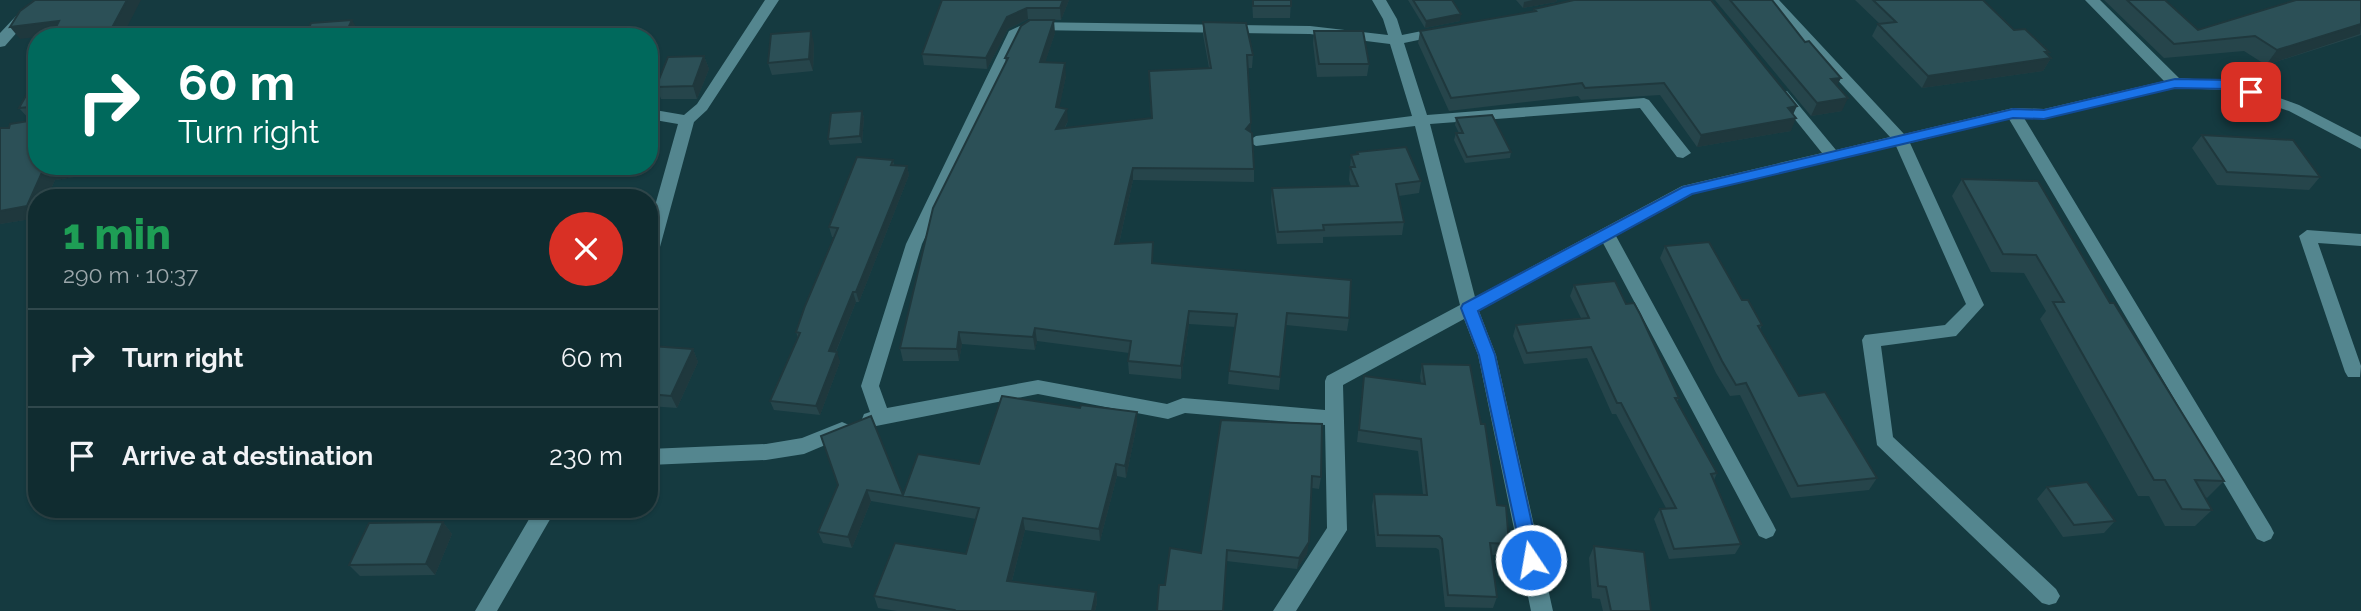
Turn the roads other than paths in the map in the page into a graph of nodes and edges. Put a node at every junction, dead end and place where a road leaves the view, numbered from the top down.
1 (48, 0) edge
2 (772, 0) edge
3 (1379, 0) edge
4 (1771, 0) edge
5 (2092, 0) edge
6 (1464, 27) edge
7 (1397, 40) junction
8 (0, 43) edge
9 (1773, 83) edge
10 (2175, 83) junction
11 (2013, 114) junction
12 (658, 115) edge
13 (687, 120) junction
14 (1421, 120) junction
15 (1901, 140) junction
16 (1256, 141) dead end
17 (2361, 144) edge
18 (1683, 153) dead end
19 (1833, 156) junction
20 (658, 225) edge
21 (1607, 234) junction
22 (2361, 240) edge
23 (1469, 308) junction
24 (2354, 372) dead end
25 (880, 415) junction
26 (1334, 418) junction
27 (658, 457) edge
28 (541, 518) edge
29 (1766, 530) dead end
30 (2263, 533) dead end
31 (2049, 596) dead end
32 (486, 611) edge
33 (1284, 611) edge
34 (1542, 611) edge

1 - 8 street
2 - 13 street
3 - 7 street
4 - 15 street
5 - 10 street
6 - 7 street
7 - 14 street
7 - 25 street
9 - 19 street
10 - 11 street
10 - 17 street
11 - 15 street
11 - 30 street
12 - 13 street
13 - 20 street
14 - 16 street
14 - 18 street
14 - 23 street
15 - 19 street
15 - 31 street
19 - 21 street
21 - 23 street
21 - 29 street
22 - 24 street
23 - 26 street
23 - 34 street
25 - 26 street
25 - 27 street
26 - 33 street
28 - 32 street

